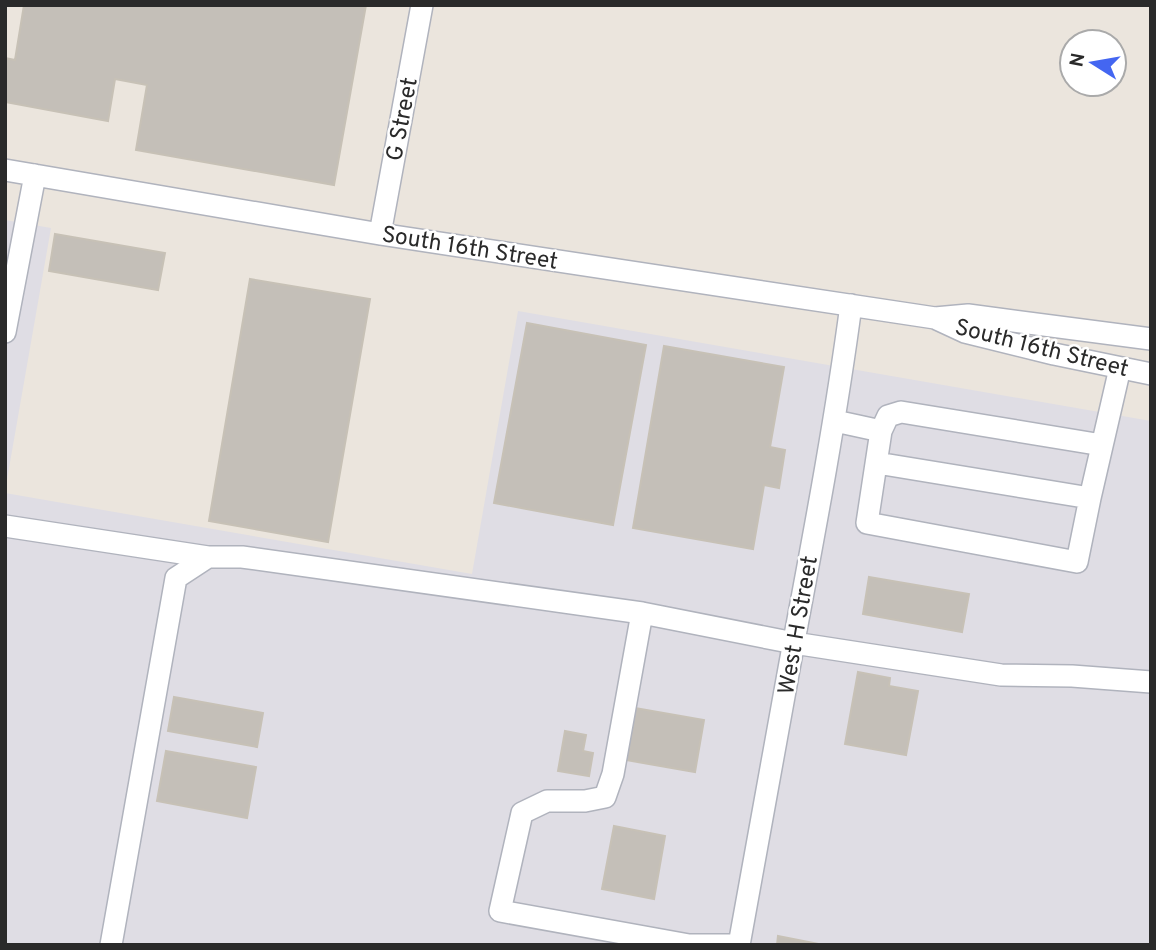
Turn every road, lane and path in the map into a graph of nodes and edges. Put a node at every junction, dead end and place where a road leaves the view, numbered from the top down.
1 (422, 5) edge
2 (5, 170) edge
3 (35, 175) junction
4 (380, 234) junction
5 (851, 306) junction
6 (935, 318) junction
7 (5, 331) edge
8 (1151, 338) edge
9 (1120, 368) junction
10 (1151, 374) edge
11 (835, 421) junction
12 (881, 431) junction
13 (1102, 445) junction
14 (877, 463) junction
15 (1090, 498) junction
16 (5, 526) edge
17 (208, 557) junction
18 (642, 613) junction
19 (794, 643) junction
20 (1151, 682) edge
21 (668, 943) edge
22 (111, 945) edge
23 (739, 945) edge

1 - 4 street, G Street
2 - 3 street, South 16th Street
3 - 4 street, South 16th Street
3 - 7 street
4 - 5 street, South 16th Street
5 - 6 street, South 16th Street
5 - 11 street, West H Street
6 - 8 street, South 16th Street
6 - 9 street, South 16th Street
9 - 10 street, South 16th Street
9 - 13 street
11 - 12 street
11 - 19 street, West H Street
12 - 13 street
12 - 14 street
13 - 15 street
14 - 15 street
14 - 15 street
16 - 17 street
17 - 18 street
17 - 22 street
18 - 19 street
18 - 21 street
19 - 20 street
19 - 23 street, West H Street
21 - 23 street

